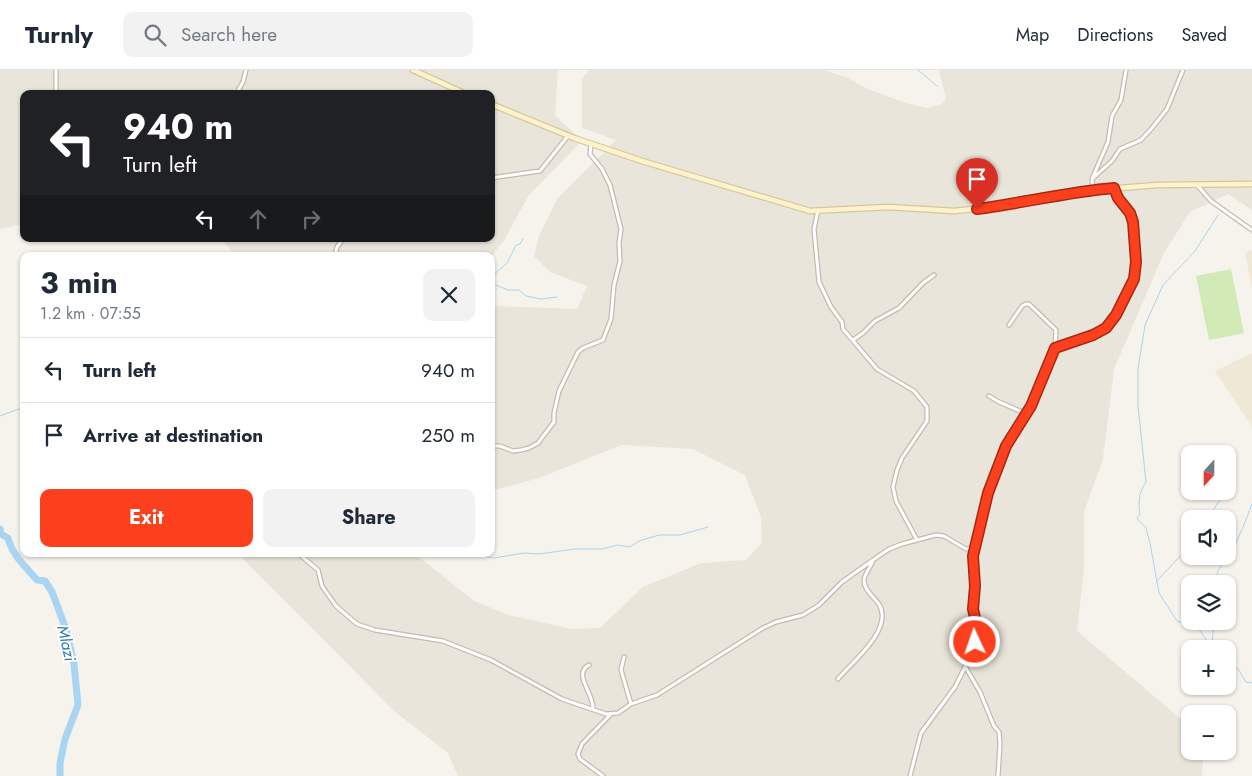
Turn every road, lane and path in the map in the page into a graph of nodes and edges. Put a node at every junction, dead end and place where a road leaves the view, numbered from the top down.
1 (56, 70) edge
2 (246, 70) edge
3 (413, 70) edge
4 (1126, 70) edge
5 (1184, 70) edge
6 (56, 90) edge
7 (238, 90) edge
8 (451, 90) edge
9 (495, 106) edge
10 (568, 136) junction
11 (592, 144) junction
12 (495, 177) edge
13 (1092, 179) junction
14 (1197, 184) junction
15 (1252, 184) edge
16 (1114, 188) junction
17 (1093, 190) junction
18 (818, 210) junction
19 (1252, 230) edge
20 (934, 275) dead end
21 (1009, 325) dead end
22 (853, 340) junction
23 (1055, 348) junction
24 (989, 396) dead end
25 (1027, 414) junction
26 (495, 446) edge
27 (917, 540) junction
28 (975, 543) junction
29 (303, 557) edge
30 (872, 560) junction
31 (624, 657) dead end
32 (589, 664) dead end
33 (965, 667) junction
34 (838, 679) dead end
35 (631, 704) junction
36 (593, 709) junction
37 (610, 715) junction
38 (604, 776) edge
39 (910, 776) edge
40 (998, 776) edge

1 - 6 street
2 - 7 street
3 - 8 street
4 - 13 street
5 - 13 street
9 - 10 street
10 - 11 street
10 - 12 street
11 - 18 street
11 - 26 street
13 - 17 street
14 - 15 street
14 - 16 street
14 - 19 street
16 - 17 street
16 - 23 street
17 - 18 street
18 - 22 street
20 - 22 street
21 - 23 street
22 - 27 street
23 - 25 street
24 - 25 street
25 - 28 street
27 - 28 street
27 - 30 street
28 - 33 street
29 - 36 street
30 - 34 street
30 - 35 street
31 - 35 street
32 - 36 street
33 - 39 street
33 - 40 street
35 - 37 street
36 - 37 street
37 - 38 street

